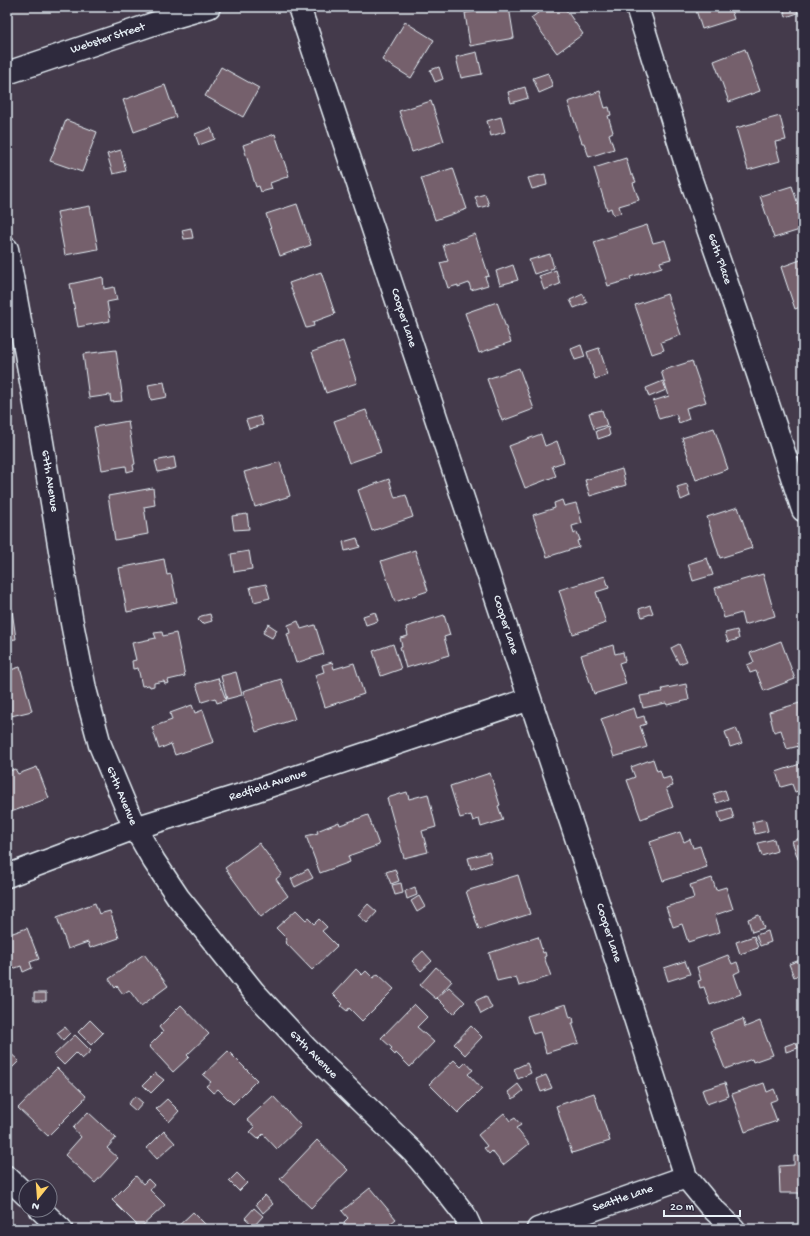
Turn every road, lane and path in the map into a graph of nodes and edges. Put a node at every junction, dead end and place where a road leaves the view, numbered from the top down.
1 (209, 7) edge
2 (299, 7) edge
3 (637, 7) edge
4 (7, 73) edge
5 (7, 249) edge
6 (803, 510) edge
7 (530, 700) junction
8 (135, 828) junction
9 (7, 876) edge
10 (7, 1177) edge
11 (686, 1177) junction
12 (18, 1187) edge
13 (49, 1218) edge
14 (61, 1229) edge
15 (471, 1229) edge
16 (538, 1229) edge
17 (734, 1229) edge

1 - 4 street, Webster Street
2 - 7 street, Cooper Lane
3 - 6 street, 66th Place
5 - 8 street, 67th Avenue
7 - 8 street, Redfield Avenue
7 - 11 street, Cooper Lane
8 - 9 street, Redfield Avenue
8 - 15 street, 67th Avenue
10 - 12 street
11 - 16 street, Seattle Lane
11 - 17 street, Cooper Lane
13 - 14 street

